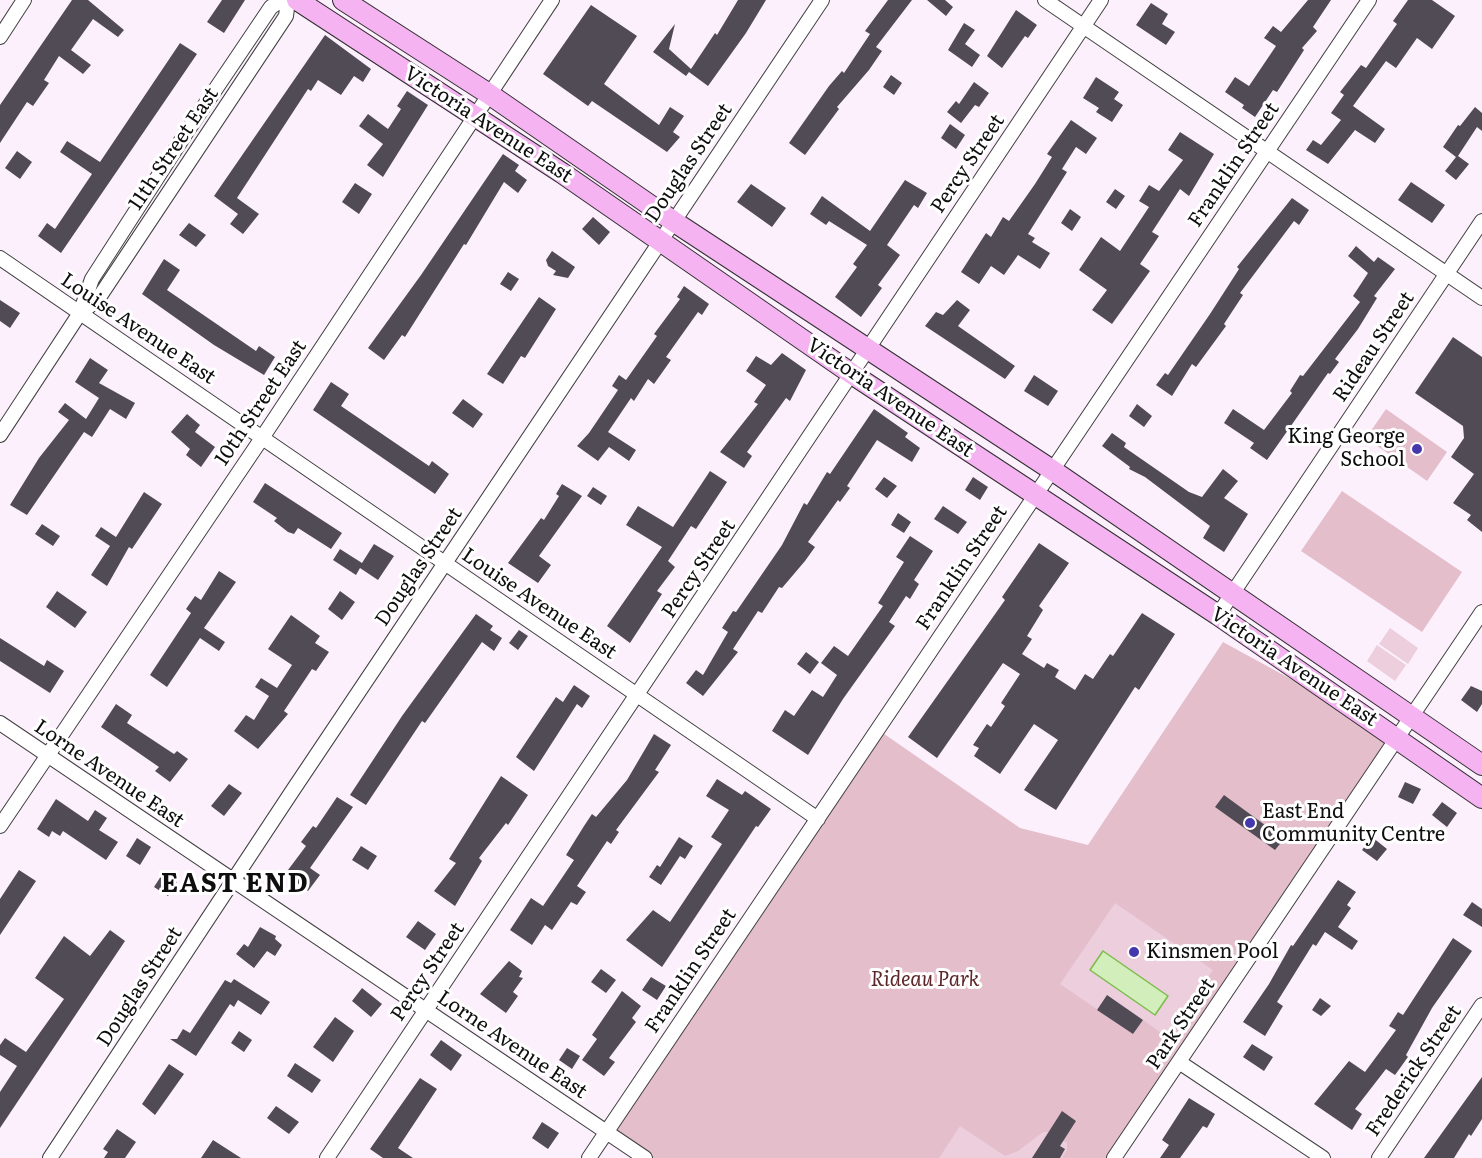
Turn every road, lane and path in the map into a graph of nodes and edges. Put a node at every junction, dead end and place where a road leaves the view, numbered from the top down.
1 (24, 0) edge
2 (282, 0) edge
3 (288, 0) edge
4 (297, 0) edge
5 (343, 0) edge
6 (552, 0) edge
7 (822, 0) edge
8 (1045, 0) edge
9 (1101, 0) edge
10 (1369, 0) edge
11 (1083, 27) junction
12 (0, 36) edge
13 (489, 94) junction
14 (475, 117) junction
15 (1268, 151) junction
16 (673, 221) junction
17 (1482, 221) edge
18 (661, 241) junction
19 (0, 258) edge
20 (1446, 274) junction
21 (1482, 298) edge
22 (80, 313) junction
23 (866, 350) junction
24 (852, 374) junction
25 (0, 435) edge
26 (262, 438) junction
27 (1052, 470) junction
28 (1034, 496) junction
29 (445, 564) junction
30 (1233, 593) junction
31 (1482, 612) edge
32 (1218, 615) junction
33 (638, 695) junction
34 (1412, 715) junction
35 (0, 723) edge
36 (1397, 737) junction
37 (46, 755) junction
38 (1482, 765) edge
39 (1482, 798) edge
40 (818, 819) junction
41 (0, 826) edge
42 (234, 881) junction
43 (1482, 1005) edge
44 (426, 1010) junction
45 (1179, 1062) junction
46 (607, 1132) junction
47 (50, 1158) edge
48 (327, 1158) edge
49 (589, 1158) edge
50 (645, 1158) edge
51 (1114, 1158) edge
52 (1323, 1158) edge
53 (1379, 1158) edge

1 - 12 street
2 - 22 street, 11th Street East
3 - 22 street, 11th Street East
4 - 14 main road, Victoria Avenue East
5 - 13 main road, Victoria Avenue East
6 - 13 street, 10th Street East
7 - 16 street, Douglas Street
8 - 11 street
9 - 11 street, Percy Street
10 - 15 street, Franklin Street
11 - 15 street
11 - 23 street, Percy Street
13 - 14 street, 10th Street East
13 - 16 main road, Victoria Avenue East
14 - 18 main road, Victoria Avenue East
14 - 26 street, 10th Street East
15 - 20 street
15 - 27 street, Franklin Street
16 - 18 street, Douglas Street
16 - 23 main road, Victoria Avenue East
17 - 20 street, Rideau Street
18 - 24 main road, Victoria Avenue East
18 - 29 street, Douglas Street
19 - 22 street, Louise Avenue East
20 - 21 street
20 - 30 street, Rideau Street
22 - 25 street, 11th Street East
22 - 26 street, Louise Avenue East
23 - 24 street, Percy Street
23 - 27 main road, Victoria Avenue East
24 - 28 main road, Victoria Avenue East
24 - 33 street, Percy Street
26 - 29 street, Louise Avenue East
26 - 37 street, 10th Street East
27 - 28 street, Franklin Street
27 - 30 main road, Victoria Avenue East
28 - 32 main road, Victoria Avenue East
28 - 40 street, Franklin Street
29 - 33 street, Louise Avenue East
29 - 42 street, Douglas Street
30 - 32 street, Rideau Street
30 - 34 main road, Victoria Avenue East
31 - 34 street, Park Street
32 - 36 main road, Victoria Avenue East
33 - 40 street, Louise Avenue East
33 - 44 street, Percy Street
34 - 36 street, Park Street
34 - 38 main road, Victoria Avenue East
35 - 37 street, Lorne Avenue East
36 - 39 main road, Victoria Avenue East
36 - 45 street, Park Street
37 - 41 street, 10th Street East
37 - 42 street, Lorne Avenue East
40 - 46 street, Franklin Street
42 - 44 street, Lorne Avenue East
42 - 47 street, Douglas Street
43 - 53 street, Frederick Street
44 - 46 street, Lorne Avenue East
44 - 48 street, Percy Street
45 - 51 street, Park Street
45 - 52 street
46 - 49 street, Franklin Street
46 - 50 street, Lorne Avenue East

